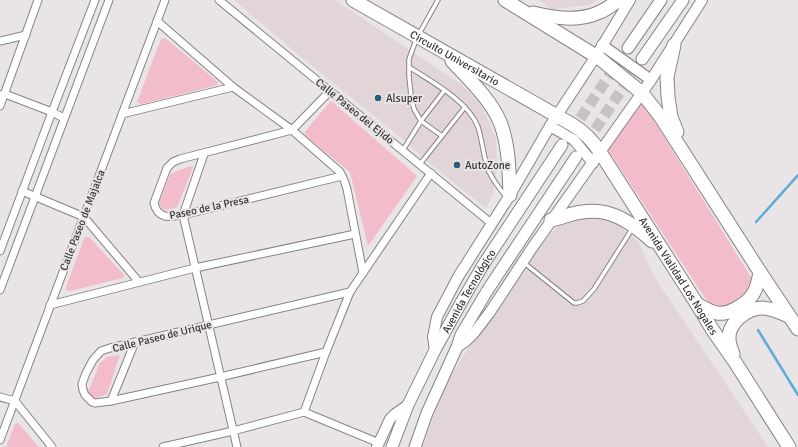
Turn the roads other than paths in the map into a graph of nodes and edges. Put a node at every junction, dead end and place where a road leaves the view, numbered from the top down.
1 (38, 0) edge
2 (95, 0) edge
3 (109, 0) edge
4 (165, 0) edge
5 (219, 0) edge
6 (353, 0) edge
7 (438, 0) edge
8 (505, 0) edge
9 (619, 0) edge
10 (630, 0) edge
11 (660, 0) edge
12 (683, 0) edge
13 (702, 0) edge
14 (522, 10) junction
15 (157, 21) junction
16 (26, 35) junction
17 (418, 36) junction
18 (0, 41) edge
19 (602, 45) junction
20 (674, 45) junction
21 (628, 48) tunnel mouth
22 (445, 52) junction
23 (596, 56) junction
24 (642, 59) tunnel mouth
25 (409, 68) junction
26 (651, 80) junction
27 (233, 86) junction
28 (330, 91) junction
29 (444, 91) junction
30 (642, 93) junction
31 (2, 94) edge
32 (0, 106) edge
33 (465, 107) junction
34 (52, 112) junction
35 (122, 114) junction
36 (64, 118) junction
37 (421, 121) junction
38 (554, 121) junction
39 (292, 130) junction
40 (442, 136) junction
41 (562, 145) dead end
42 (402, 150) junction
43 (600, 152) junction
44 (204, 154) junction
45 (576, 157) tunnel mouth
46 (687, 158) junction
47 (593, 163) junction
48 (420, 164) junction
49 (431, 173) junction
50 (342, 176) junction
51 (22, 190) junction
52 (35, 196) junction
53 (508, 197) junction
54 (183, 215) junction
55 (84, 217) junction
56 (551, 220) junction
57 (491, 223) junction
58 (634, 226) junction
59 (356, 234) junction
60 (661, 249) junction
61 (0, 251) edge
62 (523, 262) junction
63 (195, 268) junction
64 (760, 272) junction
65 (363, 273) junction
66 (139, 282) junction
67 (0, 290) edge
68 (350, 292) junction
69 (697, 304) junction
70 (50, 305) junction
71 (789, 316) junction
72 (208, 324) junction
73 (798, 329) edge
74 (135, 342) junction
75 (457, 347) junction
76 (435, 350) junction
77 (326, 352) junction
78 (735, 362) junction
79 (220, 377) junction
80 (0, 396) edge
81 (15, 401) junction
82 (111, 401) junction
83 (408, 405) junction
84 (304, 412) junction
85 (234, 431) junction
86 (0, 440) edge
87 (378, 445) edge
88 (52, 447) edge
89 (163, 447) edge
90 (237, 447) edge
91 (392, 447) edge
92 (415, 447) edge
93 (789, 447) edge

1 - 16 street
2 - 34 street
3 - 36 street
4 - 15 street, Calle Paseo de Majalca
5 - 28 street, Calle Paseo del Ejido
6 - 17 highway, Circuito Universitario
7 - 17 lane
8 - 14 highway
9 - 14 highway
10 - 19 main road
11 - 21 main road
12 - 24 main road
13 - 20 main road
14 - 23 highway
15 - 27 street
15 - 35 street, Calle Paseo de Majalca
16 - 18 street
16 - 31 street
17 - 22 highway, Circuito Universitario
17 - 25 lane
19 - 23 main road
19 - 26 main road
20 - 26 main road
20 - 46 highway
22 - 38 highway, Circuito Universitario
22 - 53 highway
23 - 30 highway
23 - 38 main road
25 - 29 lane
25 - 37 lane
26 - 30 main road
27 - 35 street
27 - 39 street
28 - 39 street
28 - 42 street, Calle Paseo del Ejido
29 - 33 lane
29 - 37 lane
30 - 43 main road
30 - 46 highway
31 - 32 street
31 - 34 street
33 - 40 lane
33 - 53 lane
34 - 36 street
34 - 51 street
35 - 55 street, Calle Paseo de Majalca
36 - 52 street
37 - 40 lane
37 - 42 lane
38 - 43 highway, Avenida Vialidad Los Nogales
38 - 47 main road
38 - 53 main road
39 - 44 street, Paseo de la Presa
39 - 50 street
40 - 48 lane
41 - 76 main road, Avenida Tecnológico
42 - 48 street, Calle Paseo del Ejido
43 - 47 main road
43 - 60 highway, Avenida Vialidad Los Nogales
44 - 54 street
44 - 54 street, Paseo de la Presa
45 - 75 main road, Avenida Tecnológico
46 - 64 highway
47 - 56 main road
48 - 49 street, Calle Paseo del Ejido
49 - 57 street, Calle Paseo del Ejido
49 - 65 street
50 - 54 street, Paseo de la Presa
50 - 59 street
51 - 52 street
51 - 61 street
52 - 55 street
52 - 67 street
53 - 57 main road
54 - 63 street
55 - 66 street
55 - 70 street, Calle Paseo de Majalca
56 - 58 highway
56 - 62 main road
57 - 76 main road
58 - 60 highway
58 - 62 lane
59 - 63 street
59 - 65 street
60 - 69 highway, Avenida Vialidad Los Nogales
62 - 75 main road
63 - 66 street
63 - 72 street
64 - 69 highway
64 - 71 highway
65 - 68 street
66 - 70 street
68 - 72 street, Calle Paseo de Urique
68 - 77 street
69 - 78 highway, Avenida Vialidad Los Nogales
70 - 81 street, Calle Paseo de Majalca
71 - 73 highway
71 - 78 highway
72 - 74 street, Calle Paseo de Urique
72 - 79 street
74 - 82 street
74 - 82 street, Calle Paseo de Urique
75 - 92 main road, Avenida Tecnológico
76 - 83 main road, Avenida Tecnológico
77 - 79 street, Calle Paseo de Urique
77 - 84 street
78 - 93 highway, Avenida Vialidad Los Nogales
79 - 82 street, Calle Paseo de Urique
79 - 85 street
80 - 81 street
81 - 86 street, Calle Paseo de Majalca
81 - 88 street
83 - 87 main road
83 - 91 main road, Avenida Tecnológico
84 - 85 street
84 - 87 street
85 - 89 street
85 - 90 street

